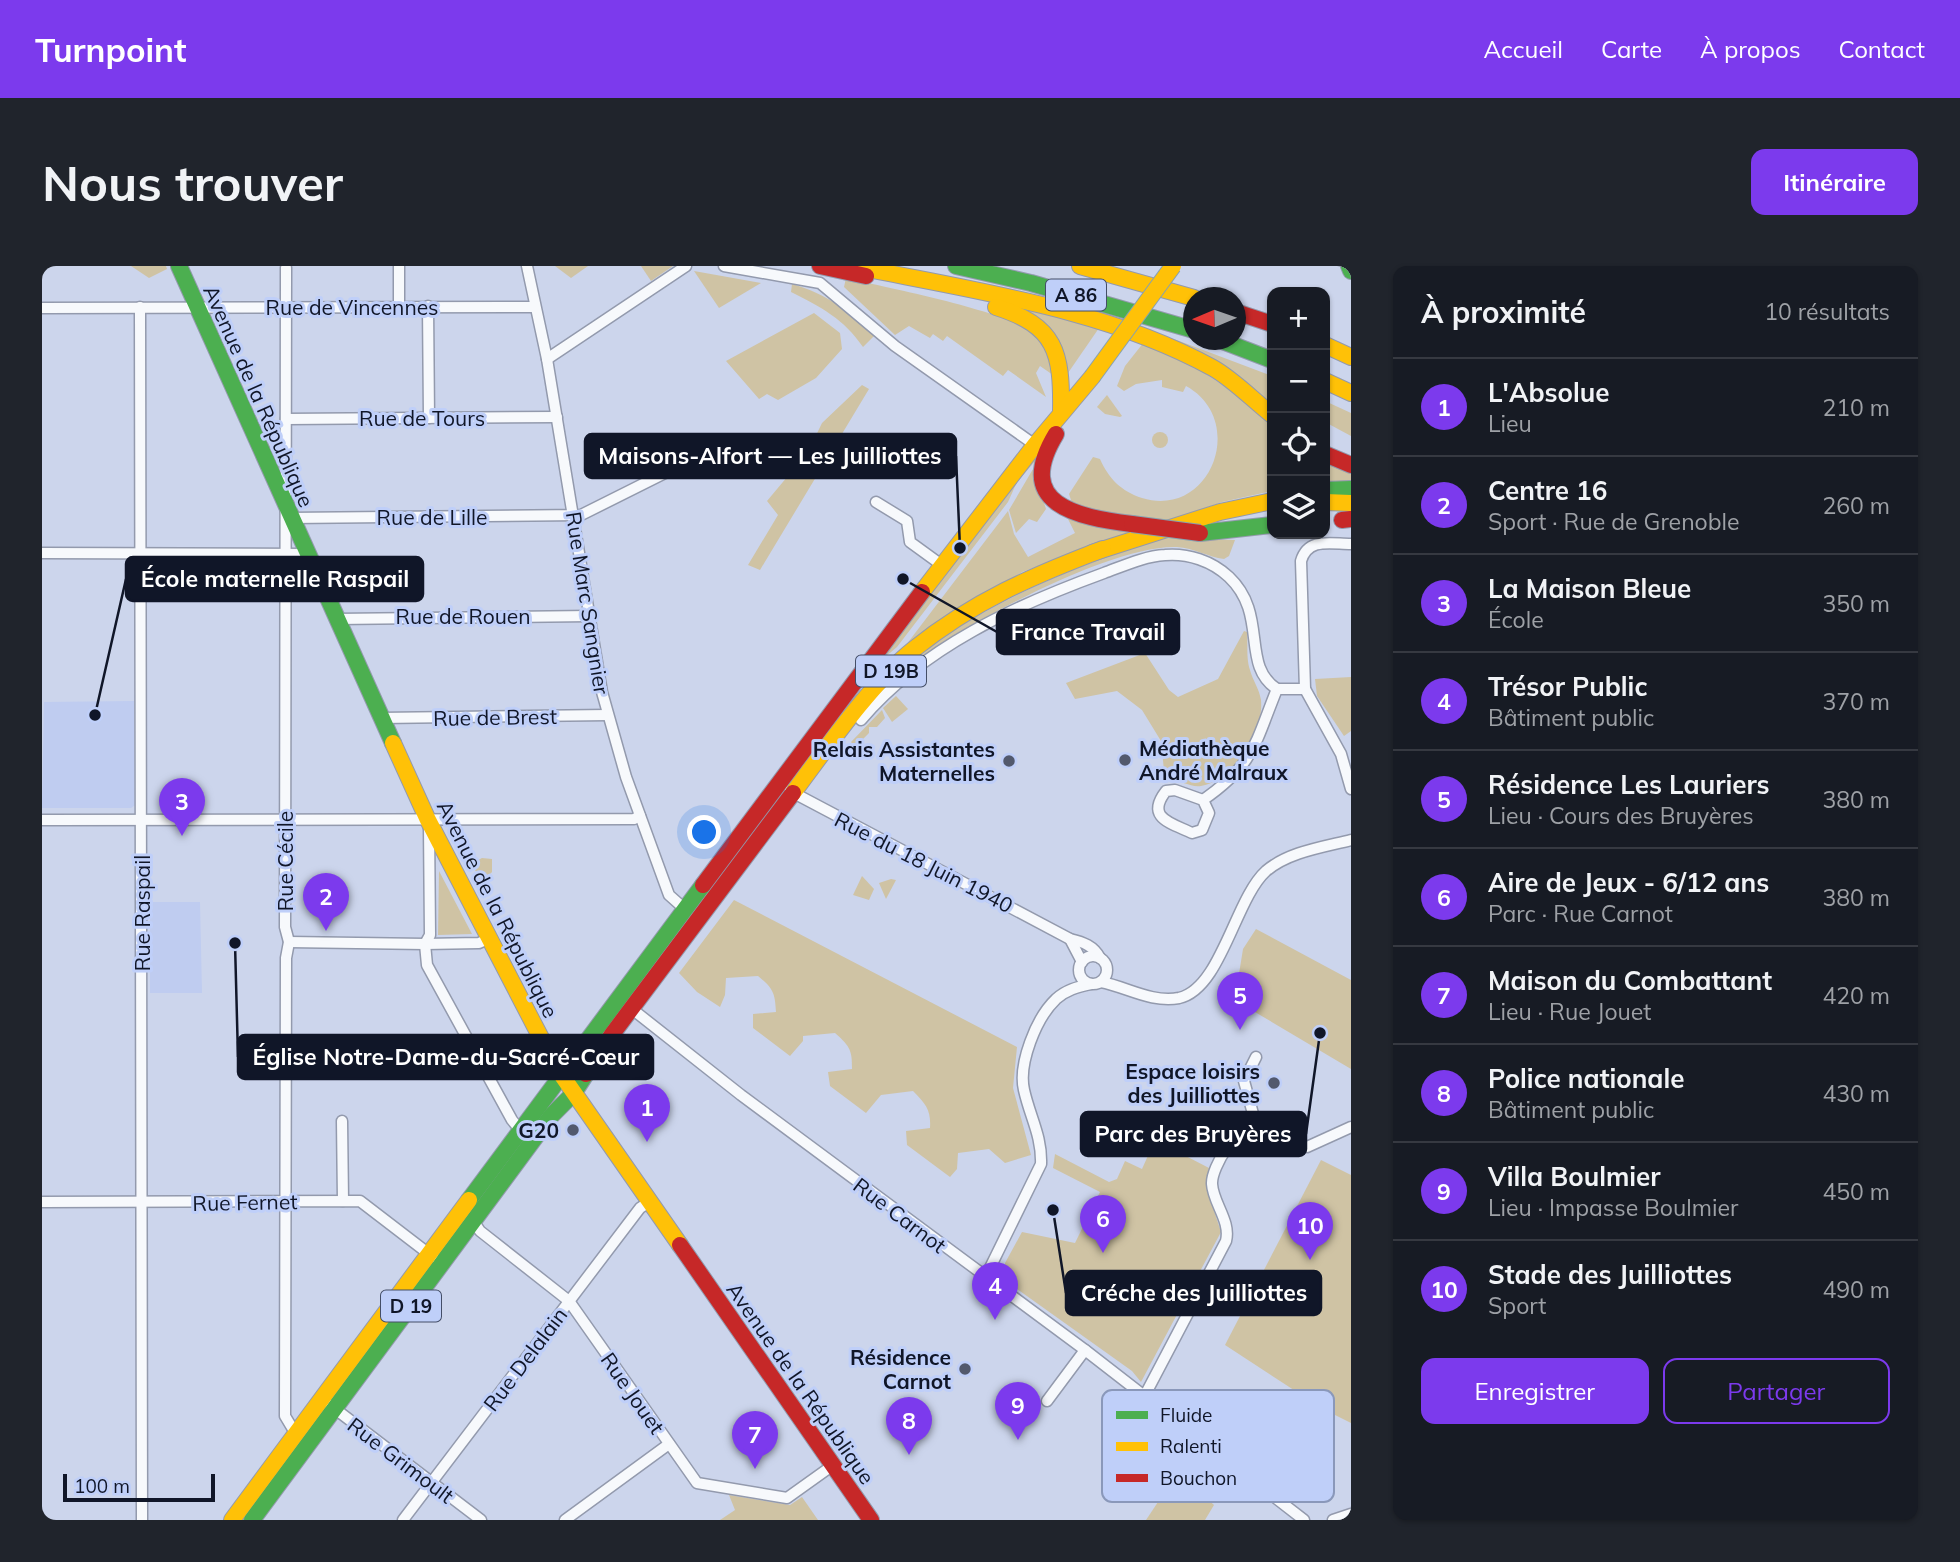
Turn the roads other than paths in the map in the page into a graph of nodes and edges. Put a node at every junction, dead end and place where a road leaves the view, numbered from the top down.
1 (178, 266) edge
2 (399, 266) edge
3 (527, 266) edge
4 (686, 266) edge
5 (724, 266) edge
6 (820, 266) edge
7 (853, 266) edge
8 (956, 266) edge
9 (1080, 266) edge
10 (1173, 266) edge
11 (286, 268) edge
12 (1183, 295) edge
13 (399, 306) junction
14 (428, 306) junction
15 (140, 307) junction
16 (197, 307) junction
17 (287, 307) junction
18 (535, 307) junction
19 (42, 308) edge
20 (1246, 315) edge
21 (1267, 322) edge
22 (1183, 327) edge
23 (1330, 347) edge
24 (1246, 350) edge
25 (1351, 356) edge
26 (1267, 358) edge
27 (547, 359) junction
28 (1089, 380) junction
29 (1330, 383) edge
30 (1351, 393) edge
31 (1061, 412) junction
32 (1270, 413) edge
33 (557, 417) junction
34 (429, 418) junction
35 (286, 419) junction
36 (1035, 445) junction
37 (713, 449) dead end
38 (1330, 456) edge
39 (1351, 465) edge
40 (1351, 489) edge
41 (1330, 490) edge
42 (1267, 496) edge
43 (876, 502) dead end
44 (1267, 502) edge
45 (1330, 502) edge
46 (1351, 503) edge
47 (288, 513) junction
48 (574, 516) junction
49 (1348, 520) edge
50 (1330, 521) edge
51 (1267, 526) edge
52 (1351, 544) edge
53 (141, 551) junction
54 (285, 552) junction
55 (42, 553) edge
56 (1092, 553) junction
57 (306, 554) junction
58 (943, 566) junction
59 (590, 616) junction
60 (336, 619) junction
61 (1277, 689) junction
62 (1305, 689) junction
63 (608, 715) junction
64 (381, 718) junction
65 (821, 754) junction
66 (778, 784) junction
67 (1351, 789) edge
68 (793, 793) junction
69 (1203, 800) junction
70 (640, 816) junction
71 (427, 818) junction
72 (42, 820) edge
73 (141, 820) junction
74 (285, 820) junction
75 (1351, 840) edge
76 (691, 914) junction
77 (488, 939) junction
78 (1070, 939) junction
79 (289, 943) junction
80 (425, 944) junction
81 (1100, 958) junction
82 (1081, 968) junction
83 (1107, 969) junction
84 (1096, 983) junction
85 (1124, 987) junction
86 (1071, 989) junction
87 (624, 991) junction
88 (632, 1009) junction
89 (1256, 1057) dead end
90 (561, 1076) junction
91 (573, 1094) junction
92 (342, 1121) dead end
93 (1255, 1121) junction
94 (1351, 1127) edge
95 (521, 1131) junction
96 (470, 1200) junction
97 (287, 1201) junction
98 (343, 1201) junction
99 (42, 1202) edge
100 (649, 1202) junction
101 (143, 1203) junction
102 (472, 1224) junction
103 (436, 1259) junction
104 (985, 1278) junction
105 (569, 1301) junction
106 (1085, 1350) junction
107 (1134, 1390) edge
108 (1148, 1390) edge
109 (1047, 1401) dead end
110 (328, 1404) junction
111 (301, 1440) junction
112 (669, 1444) junction
113 (836, 1468) junction
114 (432, 1482) junction
115 (1280, 1502) edge
116 (1351, 1514) edge
117 (142, 1520) edge
118 (232, 1520) edge
119 (252, 1520) edge
120 (403, 1520) edge
121 (481, 1520) edge
122 (565, 1520) edge
123 (871, 1520) edge
124 (1304, 1520) edge
125 (1333, 1520) edge

1 - 16 main road, Avenue de la République
2 - 13 street
3 - 18 street, Rue Marc Sangnier
4 - 27 street
5 - 36 street
6 - 31 main road
7 - 32 main road
8 - 22 main road, A 86
9 - 12 main road, A 86
10 - 28 main road, bridge
11 - 17 street, Rue Cécile
13 - 14 street, Rue de Vincennes
13 - 17 street, Rue de Vincennes
14 - 18 street, Rue de Vincennes
14 - 34 street
15 - 16 street, Rue de Vincennes
15 - 19 street, Rue de Vincennes
15 - 53 street, Rue Raspail
16 - 17 street, Rue de Vincennes
16 - 47 main road, Avenue de la République
17 - 35 street, Rue Cécile
18 - 27 street, Rue Marc Sangnier
20 - 21 main road
23 - 25 main road
24 - 26 main road
27 - 33 street, Rue Marc Sangnier
28 - 31 main road
28 - 51 main road, bridge
29 - 30 main road
31 - 36 main road
33 - 34 street, Rue de Tours
33 - 48 street, Rue Marc Sangnier
34 - 35 street, Rue de Tours
35 - 47 street, Rue Cécile
36 - 58 main road
37 - 48 street, Rue de Lille
38 - 39 main road
40 - 41 main road
42 - 56 main road, D 19B
43 - 58 street
44 - 56 main road
45 - 46 main road
47 - 48 street, Rue de Lille
47 - 54 street, Rue Cécile
47 - 57 main road, Avenue de la République
48 - 59 street, Rue Marc Sangnier
49 - 50 main road
52 - 62 street
53 - 54 street
53 - 55 street
53 - 73 street, Rue Raspail
54 - 57 street
54 - 74 street, Rue Cécile
56 - 65 main road, D 19B
57 - 60 main road, Avenue de la République
58 - 66 main road
59 - 60 street, Rue de Rouen
59 - 63 street, Rue Marc Sangnier
60 - 64 main road, Avenue de la République
61 - 62 street
61 - 65 street
61 - 69 street
62 - 67 street
63 - 64 street, Rue de Brest
63 - 70 street, Rue Marc Sangnier
64 - 71 main road, Avenue de la République
65 - 68 main road, D 19
66 - 68 street, Rue du 18 Juin 1940
66 - 76 main road, D 19
68 - 76 main road, D 19
68 - 78 street, Rue du 18 Juin 1940
69 - 69 street
70 - 71 street
70 - 76 street, Rue Marc Sangnier
71 - 74 street
71 - 77 main road, Avenue de la République
71 - 80 street
72 - 73 street
73 - 74 street
73 - 101 street, Rue Raspail
74 - 79 street, Rue Cécile
75 - 85 street
76 - 87 main road, D 19
76 - 88 main road, D 19
77 - 80 street
77 - 90 main road, Avenue de la République
78 - 81 street, Rue du 18 Juin 1940
78 - 82 street
79 - 80 street
79 - 97 street, Rue Cécile
80 - 95 street
81 - 82 street
81 - 83 street
82 - 84 street
82 - 86 street
83 - 84 street
83 - 85 street
84 - 85 street
84 - 86 street
86 - 104 street
87 - 88 main road
87 - 90 main road, D 19
88 - 91 main road, D 19
88 - 104 street, Rue Carnot
89 - 93 street
90 - 91 main road, Avenue de la République
90 - 95 main road, D 19
91 - 100 main road, Avenue de la République
91 - 102 main road, D 19
92 - 98 street
93 - 94 street
93 - 108 street
95 - 96 main road, D 19
96 - 102 street
96 - 103 main road, D 19
97 - 98 street, Rue Fernet
97 - 101 street, Rue Fernet
97 - 111 street, Rue Cécile
98 - 103 street, Rue Fernet
99 - 101 street, Rue Fernet
100 - 105 street, Rue Delalain
100 - 113 main road, Avenue de la République
101 - 117 street, Rue Raspail
102 - 103 main road, D 19
102 - 105 street, Rue Jouet
103 - 110 main road, D 19
104 - 106 street, Rue Carnot
105 - 112 street, Rue Jouet
105 - 114 street, Rue Delalain
106 - 107 street, Rue Carnot
106 - 109 street
110 - 111 main road, D 19
110 - 114 street, Rue Grimoult
111 - 118 main road, D 19
111 - 119 main road, D 19
112 - 113 street, Rue Jouet
112 - 122 street
113 - 123 main road, Avenue de la République
114 - 120 street, Rue Delalain
114 - 121 street, Rue Grimoult
115 - 124 street, Rue Carnot
116 - 125 street

